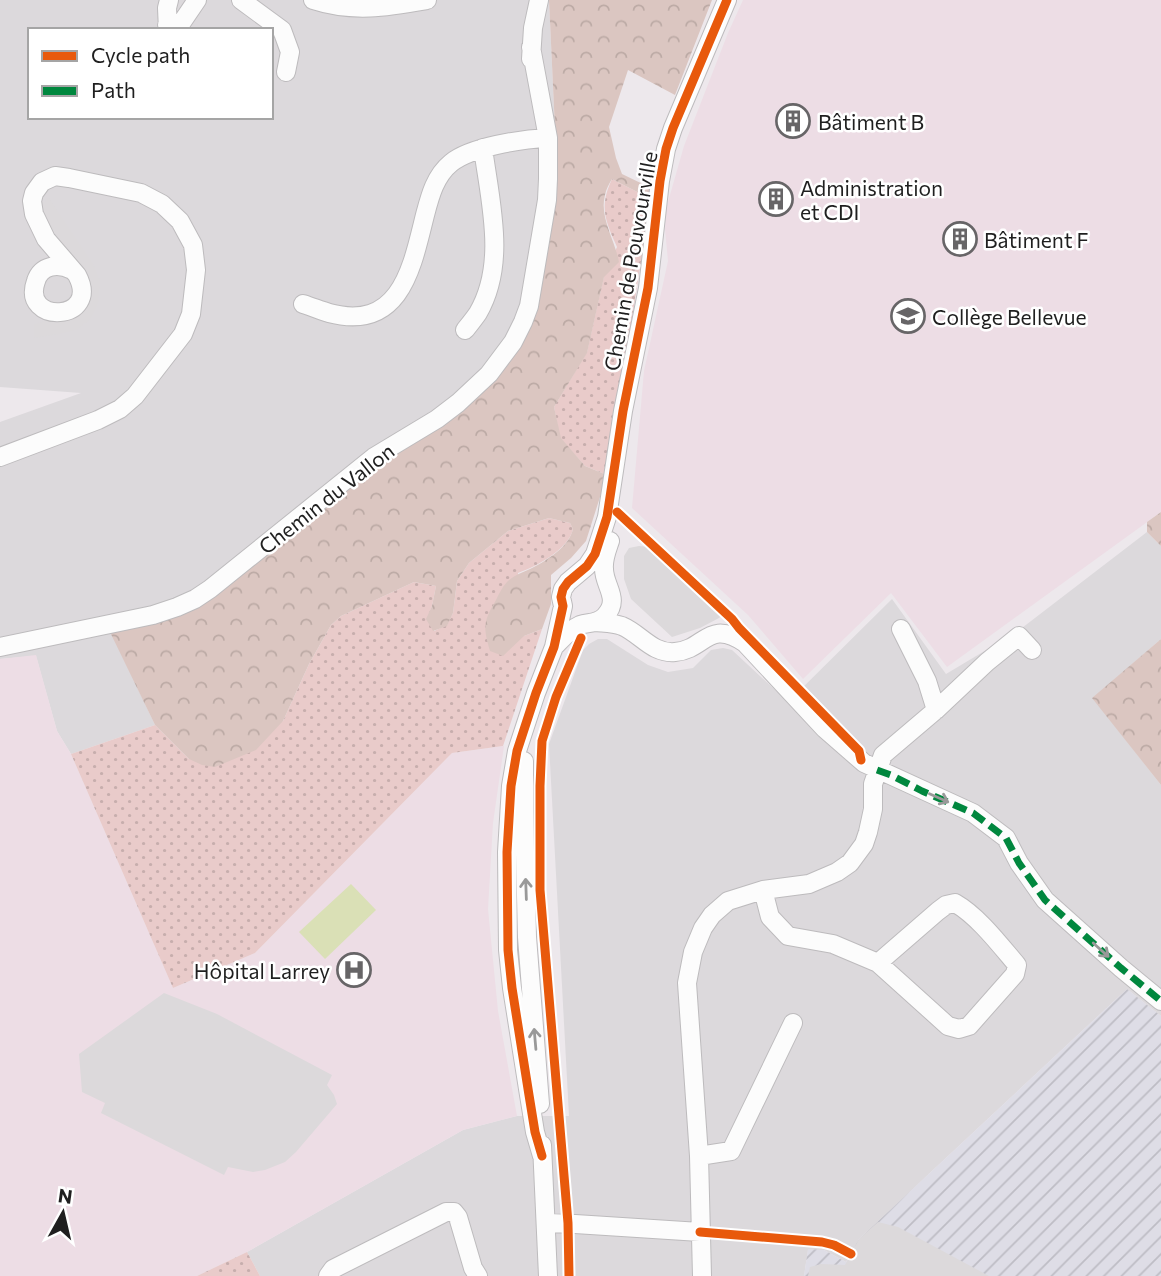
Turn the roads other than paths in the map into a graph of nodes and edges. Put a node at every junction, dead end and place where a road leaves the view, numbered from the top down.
1 (169, 0) edge
2 (197, 0) edge
3 (241, 0) edge
4 (313, 0) edge
5 (427, 0) edge
6 (539, 0) edge
7 (727, 0) edge
8 (168, 27) edge
9 (286, 72) dead end
10 (543, 138) junction
11 (483, 148) junction
12 (46, 239) junction
13 (72, 270) junction
14 (43, 271) junction
15 (303, 304) dead end
16 (465, 330) dead end
17 (617, 455) junction
18 (0, 457) edge
19 (578, 575) junction
20 (605, 581) junction
21 (612, 604) junction
22 (563, 606) junction
23 (590, 623) junction
24 (623, 626) junction
25 (901, 629) dead end
26 (0, 647) edge
27 (554, 647) junction
28 (1032, 649) dead end
29 (936, 710) junction
30 (877, 770) junction
31 (763, 890) junction
32 (878, 963) junction
33 (1161, 1000) edge
34 (793, 1023) dead end
35 (699, 1156) junction
36 (547, 1223) junction
37 (700, 1232) junction
38 (328, 1276) edge
39 (478, 1276) edge
40 (548, 1276) edge
41 (702, 1276) edge

1 - 8 street
2 - 8 street
3 - 9 street
4 - 5 street
6 - 10 street, Chemin du Vallon
7 - 17 street, Chemin de Pouvourville
10 - 11 street
10 - 26 street, Chemin du Vallon
11 - 15 street
11 - 16 street
12 - 13 street
12 - 14 street
12 - 18 street
13 - 14 street
13 - 14 street
17 - 19 street, Chemin de Pouvourville
17 - 20 street, Chemin de Pouvourville
19 - 20 street
19 - 22 street, Chemin de Pouvourville
20 - 21 street, Chemin de Pouvourville
21 - 23 street
21 - 24 street, Chemin de Pouvourville
22 - 23 street
22 - 27 street, Chemin de Pouvourville
23 - 24 street
23 - 27 street
24 - 30 street
25 - 29 street
27 - 36 street, Chemin de Pouvourville
28 - 29 street
29 - 30 street
30 - 31 street
30 -> 33 street
31 - 32 street
31 - 35 street
32 - 32 street
34 - 35 street
35 - 37 street
36 - 37 street
36 - 40 street, Chemin de Pouvourville
37 - 41 street
38 - 39 street

